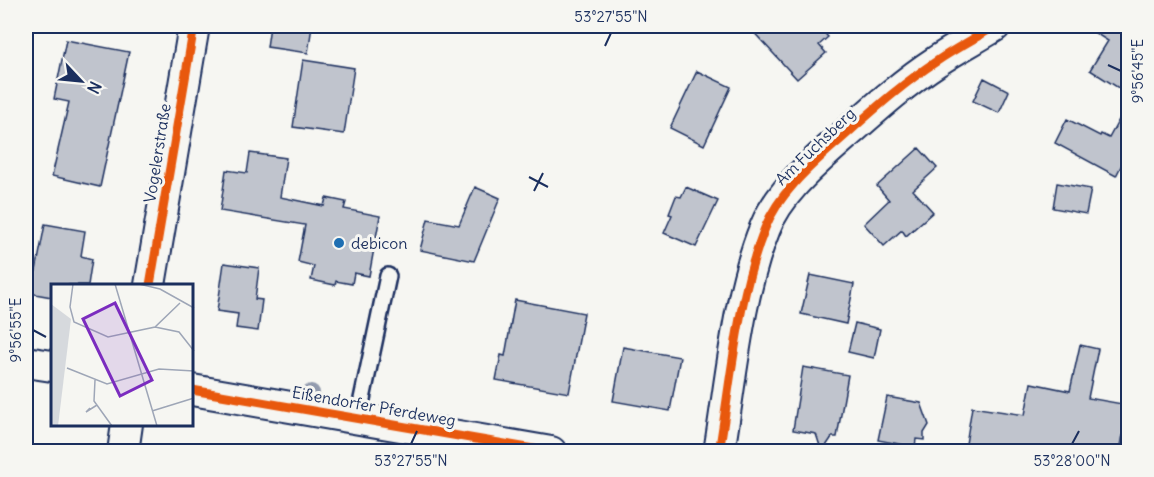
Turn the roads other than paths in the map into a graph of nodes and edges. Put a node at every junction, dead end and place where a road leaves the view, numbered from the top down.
1 (194, 26) edge
2 (995, 26) edge
3 (388, 276) dead end
4 (150, 284) edge
5 (26, 362) edge
6 (51, 366) edge
7 (194, 390) edge
8 (358, 418) junction
9 (127, 426) edge
10 (123, 452) edge
11 (551, 452) edge
12 (719, 452) edge

1 - 4 street, Vogelerstraße
2 - 12 street, Am Fuchsberg
3 - 8 lane
5 - 6 street
7 - 8 street, Eißendorfer Pferdeweg
8 - 11 street, Eißendorfer Pferdeweg
9 - 10 street

